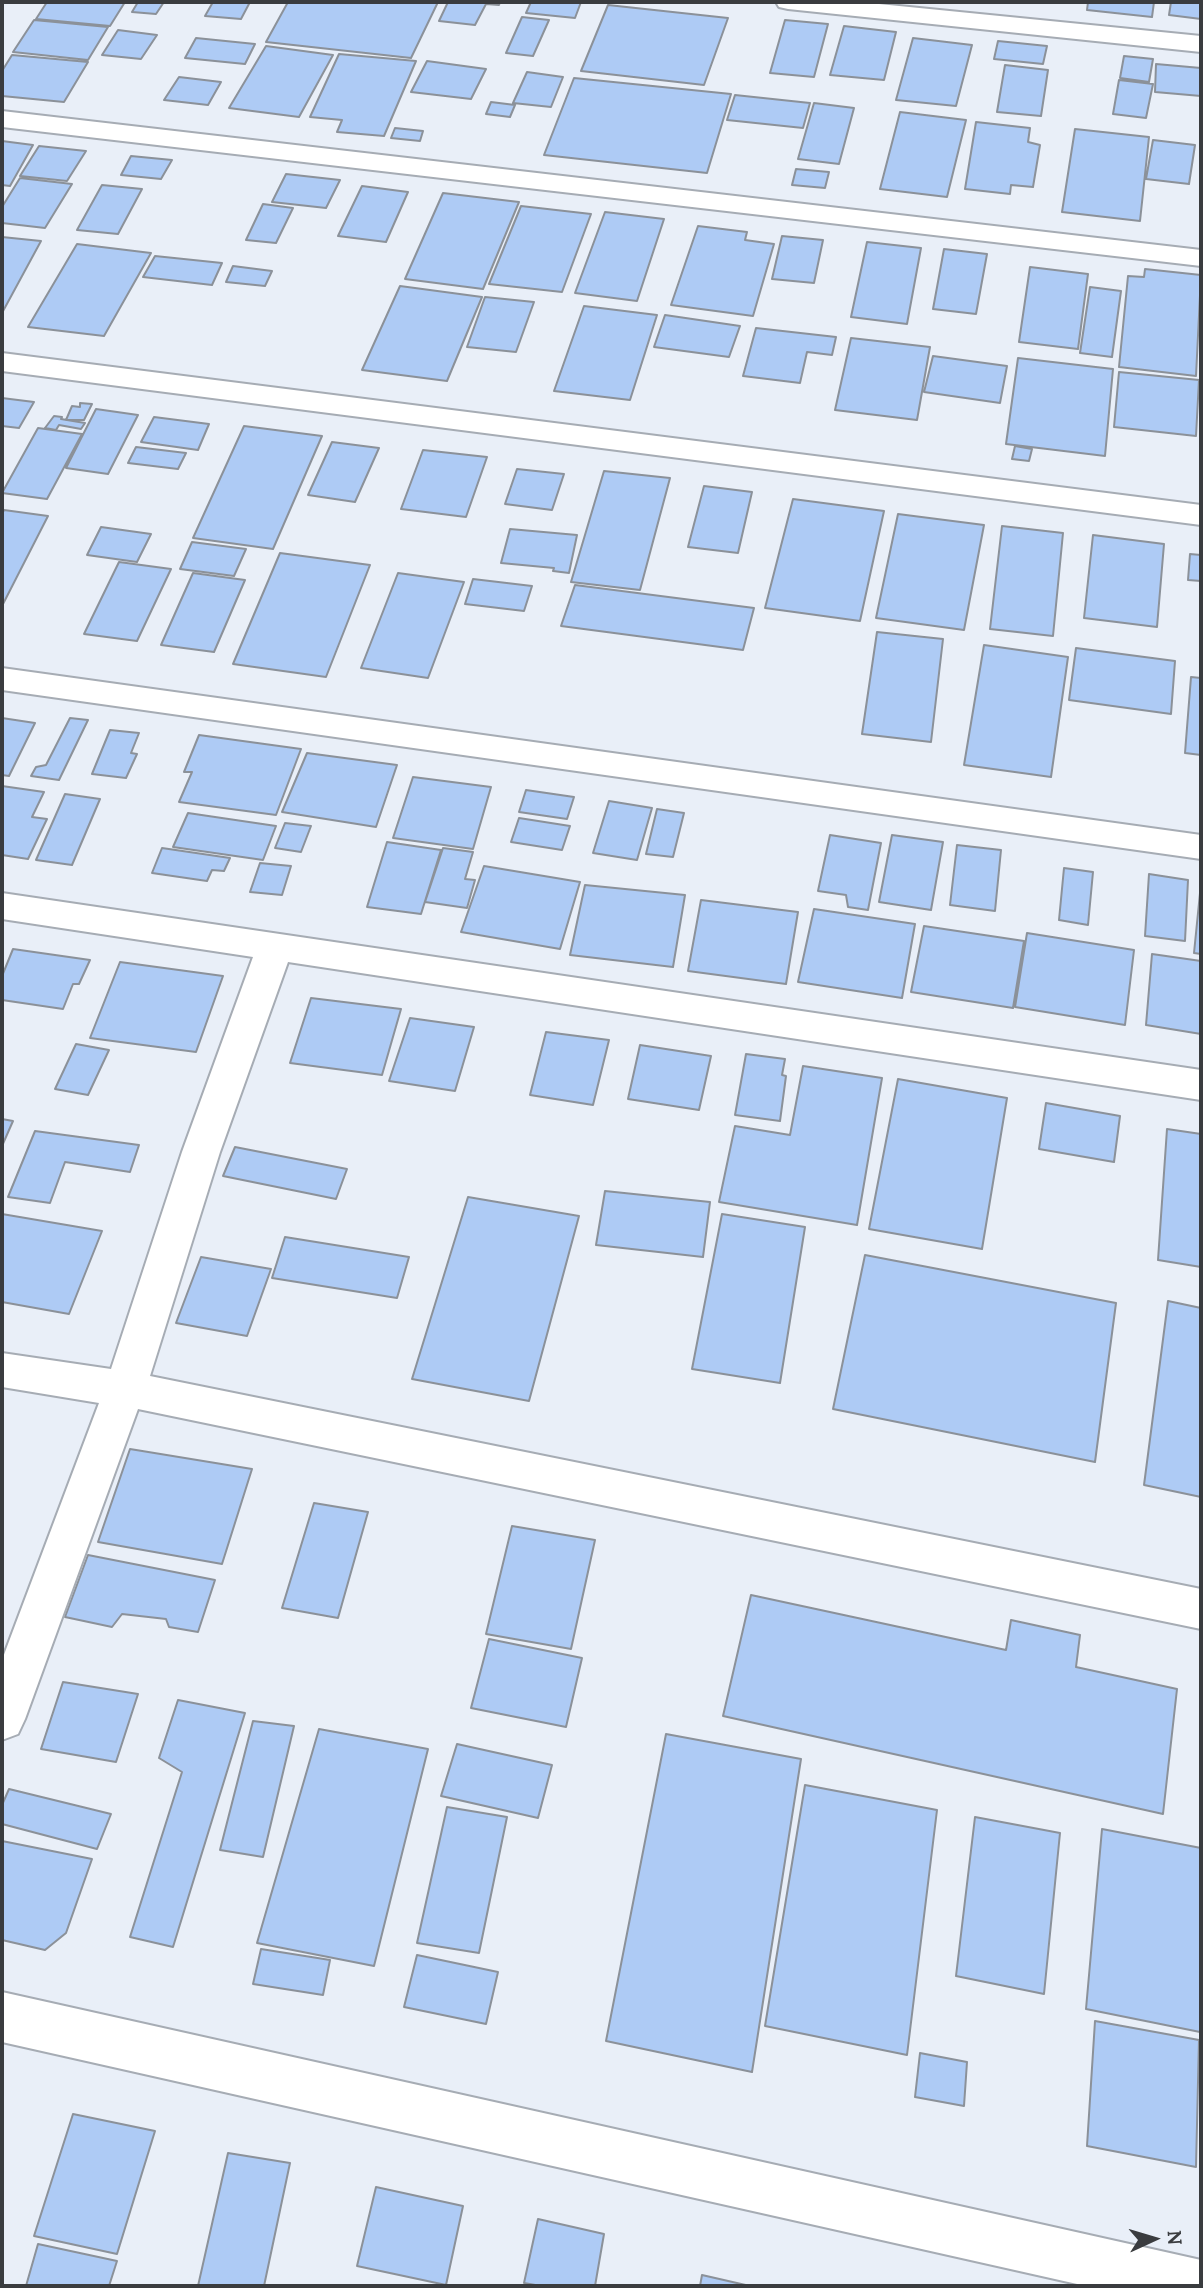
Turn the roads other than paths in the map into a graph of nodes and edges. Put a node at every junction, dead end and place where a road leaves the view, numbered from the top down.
1 (788, 2) edge
2 (1201, 44) edge
3 (2, 119) edge
4 (1201, 258) edge
5 (2, 362) edge
6 (1201, 515) edge
7 (2, 679) edge
8 (1201, 847) edge
9 (2, 906) edge
10 (275, 947) junction
11 (1201, 1085) edge
12 (2, 1370) edge
13 (125, 1389) junction
14 (1201, 1609) edge
15 (2, 1719) edge
16 (2, 2017) edge
17 (1201, 2286) edge

1 - 2 street
3 - 4 street
5 - 6 street
7 - 8 street
9 - 10 street
10 - 11 street
10 - 13 street
12 - 13 street
13 - 14 street
13 - 15 street
16 - 17 street

